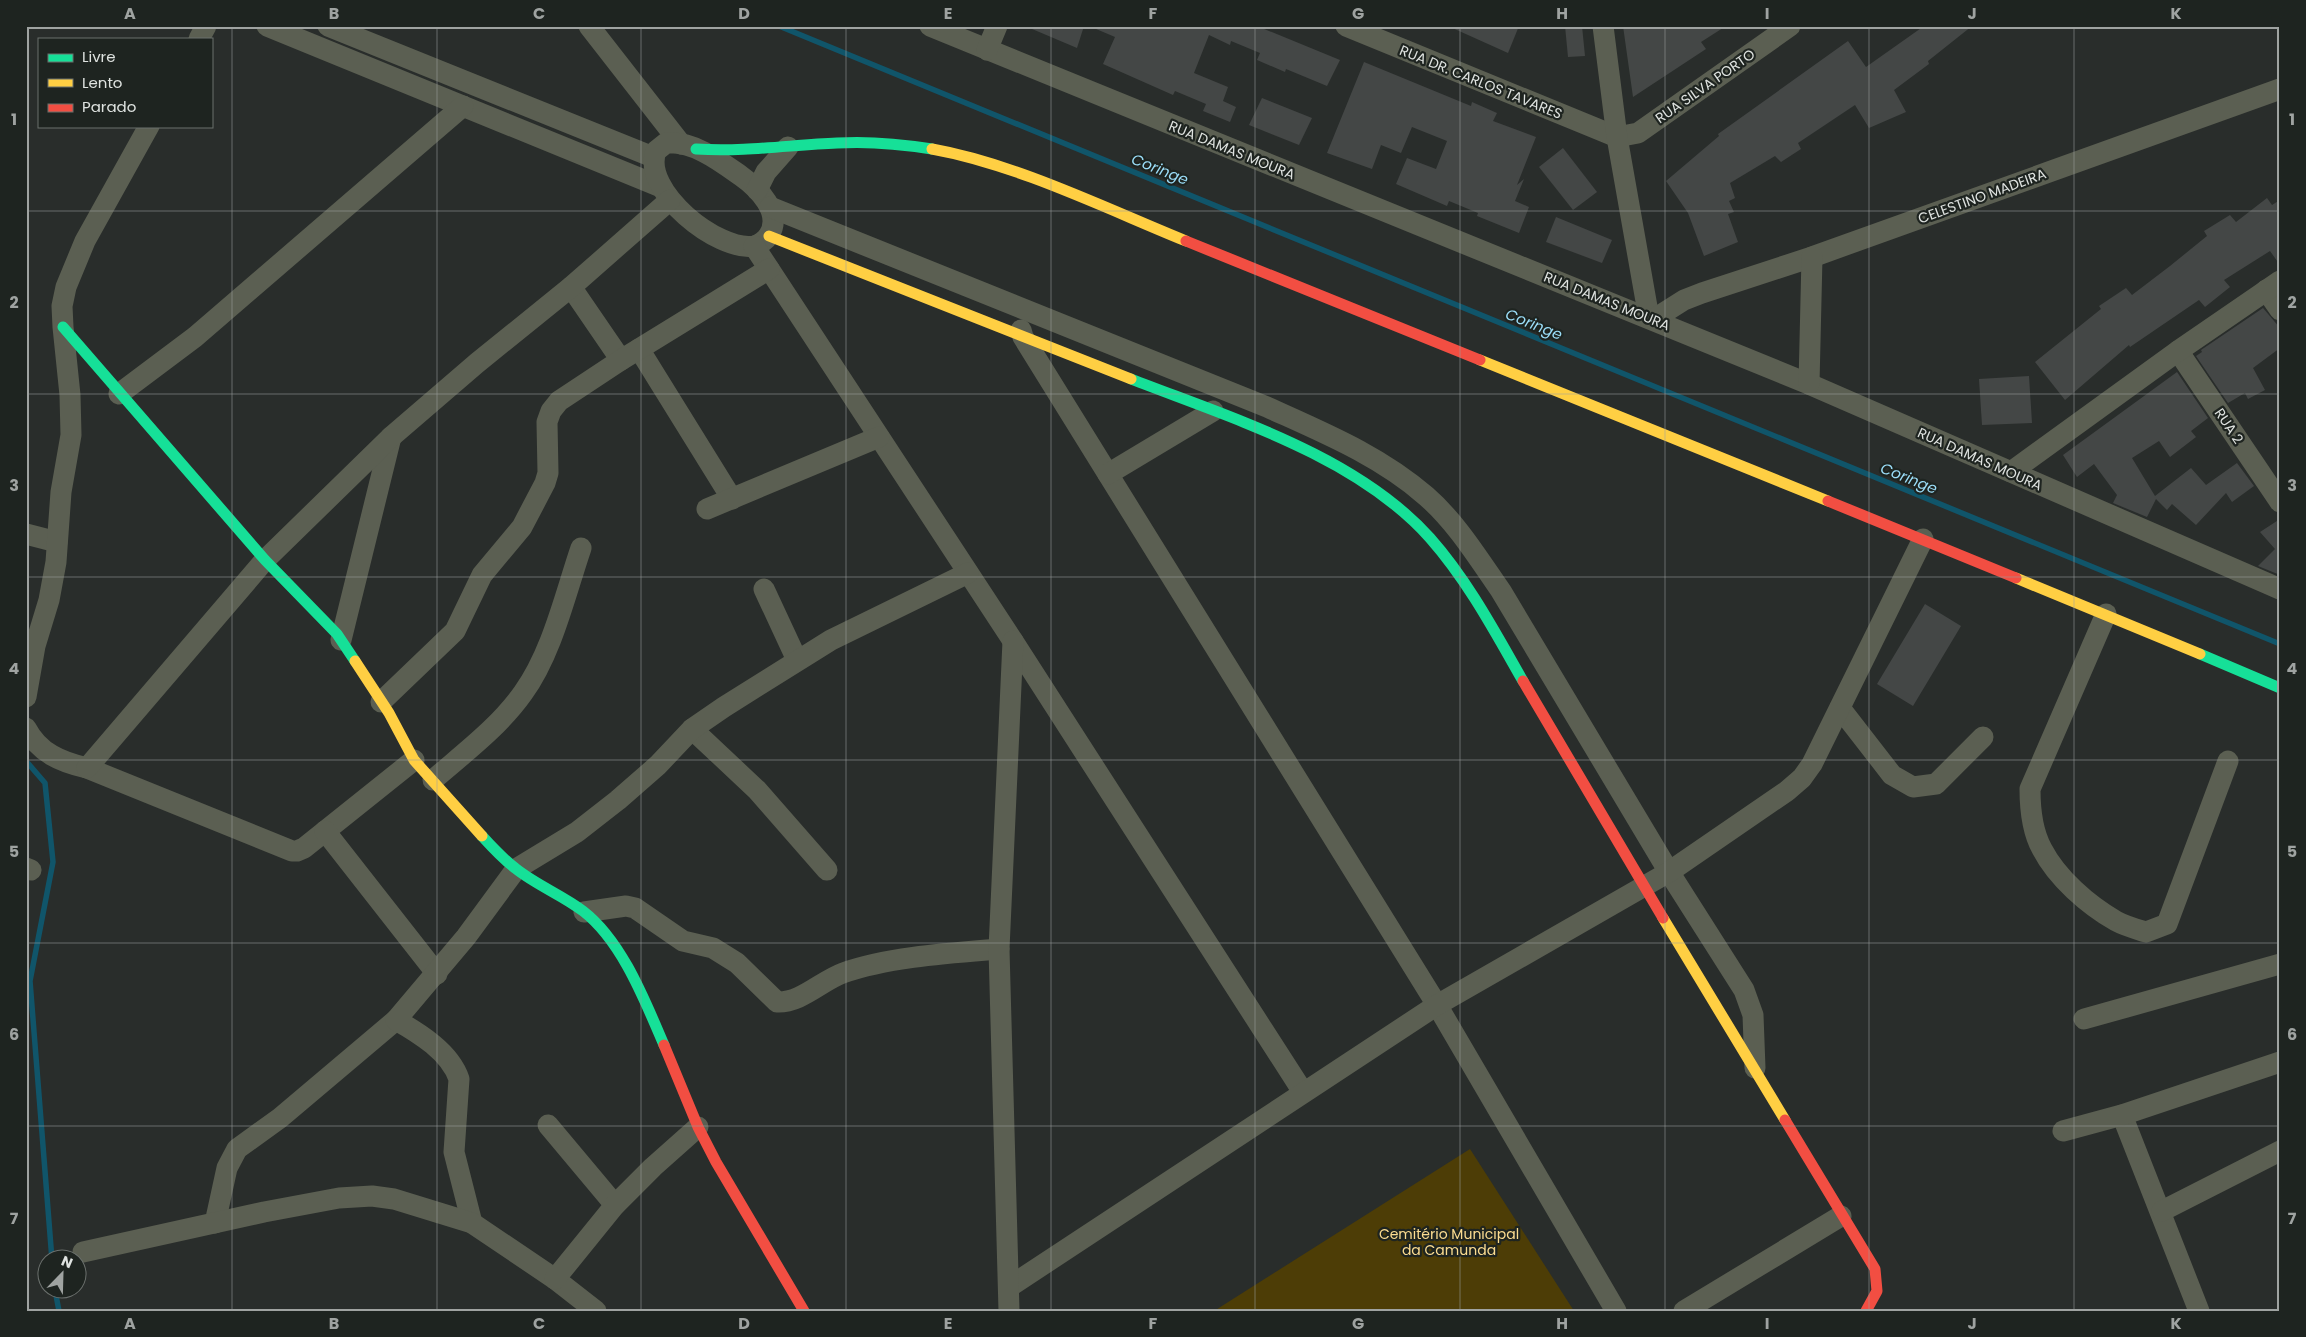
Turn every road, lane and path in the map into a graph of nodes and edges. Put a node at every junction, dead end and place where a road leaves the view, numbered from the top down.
1 (206, 26) edge
2 (268, 26) edge
3 (328, 26) edge
4 (589, 26) edge
5 (930, 26) edge
6 (997, 26) edge
7 (1346, 26) edge
8 (1603, 26) edge
9 (1790, 26) edge
10 (200, 38) edge
11 (987, 50) junction
12 (2280, 89) edge
13 (463, 106) junction
14 (148, 128) edge
15 (1617, 137) junction
16 (688, 146) junction
17 (788, 147) junction
18 (653, 157) junction
19 (757, 190) junction
20 (665, 194) junction
21 (770, 207) junction
22 (761, 241) junction
23 (1812, 257) junction
24 (768, 269) junction
25 (2273, 285) edge
26 (571, 286) junction
27 (1016, 306) junction
28 (2280, 310) edge
29 (1651, 319) junction
30 (62, 327) junction
31 (1023, 337) junction
32 (640, 349) junction
33 (2178, 351) junction
34 (622, 360) junction
35 (1809, 384) junction
36 (119, 394) junction
37 (1214, 410) junction
38 (392, 437) junction
39 (879, 437) junction
40 (2011, 472) junction
41 (1108, 474) junction
42 (732, 499) junction
43 (2280, 502) edge
44 (707, 509) dead end
45 (26, 534) edge
46 (1923, 539) junction
47 (57, 542) junction
48 (581, 548) dead end
49 (265, 560) junction
50 (968, 573) junction
51 (764, 589) dead end
52 (2280, 589) edge
53 (2106, 614) junction
54 (341, 640) junction
55 (1013, 641) junction
56 (796, 660) junction
57 (2280, 688) edge
58 (26, 697) edge
59 (382, 702) junction
60 (1840, 708) junction
61 (26, 728) edge
62 (692, 729) junction
63 (1983, 737) dead end
64 (414, 760) junction
65 (2228, 761) dead end
66 (87, 768) junction
67 (433, 780) junction
68 (325, 831) junction
69 (516, 869) junction
70 (827, 870) dead end
71 (1669, 872) junction
72 (1644, 886) junction
73 (584, 912) junction
74 (999, 949) junction
75 (2280, 964) edge
76 (436, 974) junction
77 (1437, 1005) junction
78 (2084, 1019) dead end
79 (396, 1020) junction
80 (2280, 1062) edge
81 (1755, 1068) junction
82 (1303, 1092) junction
83 (2122, 1115) junction
84 (548, 1125) dead end
85 (698, 1127) junction
86 (2063, 1131) dead end
87 (2280, 1151) edge
88 (616, 1205) junction
89 (2162, 1211) junction
90 (1841, 1216) junction
91 (215, 1223) junction
92 (472, 1223) junction
93 (88, 1251) edge
94 (555, 1279) junction
95 (1009, 1287) junction
96 (596, 1311) edge
97 (804, 1311) edge
98 (1009, 1311) edge
99 (1616, 1311) edge
100 (1684, 1311) edge
101 (1866, 1311) edge
102 (2200, 1311) edge

1 - 10 street
2 - 13 street
3 - 18 street
4 - 16 street
5 - 11 street, RUA DAMAS MOURA
6 - 11 street
7 - 15 street, RUA DR. CARLOS TAVARES
8 - 15 street
9 - 15 street, RUA SILVA PORTO
11 - 29 street, RUA DAMAS MOURA
12 - 23 street, CELESTINO MADEIRA
13 - 20 street
13 - 36 street
14 - 30 street
15 - 29 street
16 - 17 street
16 - 18 street
16 - 19 street
17 - 19 street
17 - 46 street
18 - 20 street
19 - 21 street
20 - 22 street
20 - 26 street
21 - 22 street
21 - 27 street
22 - 24 street
22 - 31 street
23 - 29 street, CELESTINO MADEIRA
23 - 35 street
24 - 32 street
24 - 39 street
25 - 28 street
25 - 33 street
26 - 34 street
26 - 38 street
27 - 31 street
27 - 71 street
29 - 35 street, RUA DAMAS MOURA
30 - 36 street
30 - 47 street
31 - 37 street
31 - 41 street
32 - 34 street
32 - 42 street
33 - 40 street
33 - 43 street, RUA 2
34 - 59 street
35 - 40 street, RUA DAMAS MOURA
36 - 49 street
37 - 41 street
37 - 72 street
38 - 49 street
38 - 54 street
39 - 42 street
39 - 50 street
40 - 52 street, RUA DAMAS MOURA
41 - 77 street
42 - 44 street
45 - 47 street
46 - 53 street
46 - 60 street
47 - 58 street
48 - 67 street
49 - 54 street
49 - 66 street
50 - 55 street
50 - 56 street
51 - 56 street
53 - 57 street
53 - 65 street
54 - 59 street
55 - 74 street
55 - 82 street
56 - 62 street
59 - 64 street
60 - 63 street
60 - 71 street
61 - 66 street
62 - 69 street
62 - 70 street
64 - 67 street
64 - 68 street
66 - 68 street
67 - 69 street
68 - 76 street
69 - 73 street
69 - 76 street
71 - 72 street
71 - 81 street
72 - 77 street
72 - 81 street
73 - 74 street
73 - 85 street
74 - 95 street
75 - 78 street
76 - 79 street
77 - 82 street
77 - 99 street
79 - 91 street
79 - 92 street
80 - 83 street
81 - 90 street
82 - 95 street
83 - 86 street
83 - 89 street
84 - 88 street
85 - 88 street
85 - 97 street
87 - 89 street
88 - 94 street
89 - 102 street
90 - 100 street
90 - 101 street
91 - 92 street
91 - 93 street
92 - 94 street
94 - 96 street
95 - 98 street

